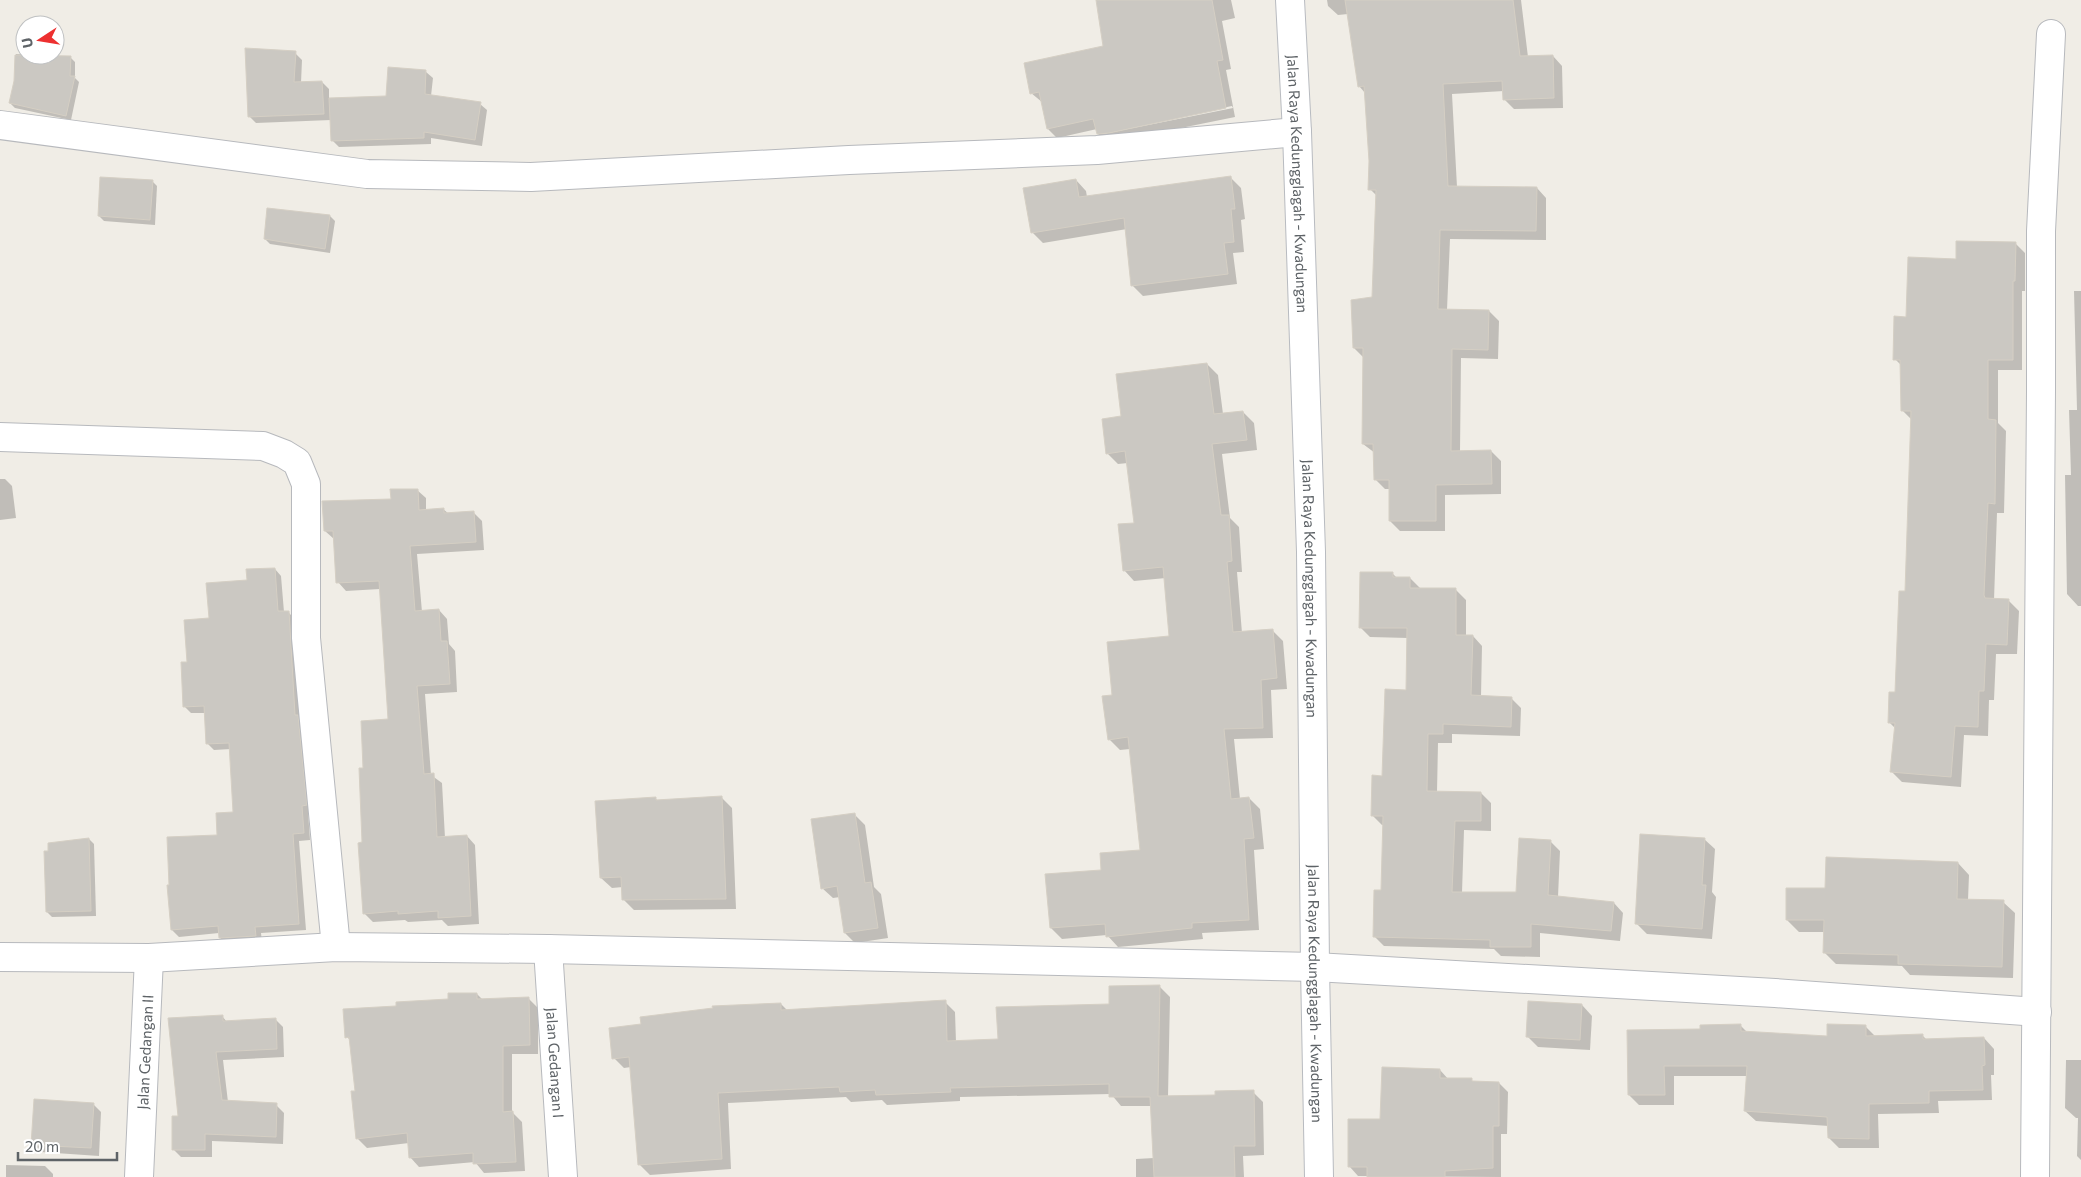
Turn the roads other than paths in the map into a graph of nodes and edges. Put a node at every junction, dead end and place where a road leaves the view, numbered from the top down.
1 (1290, 0) edge
2 (2051, 34) dead end
3 (0, 125) edge
4 (1297, 132) junction
5 (0, 437) edge
6 (336, 947) junction
7 (548, 949) junction
8 (0, 957) edge
9 (149, 958) junction
10 (1315, 967) junction
11 (2038, 1012) junction
12 (139, 1177) edge
13 (563, 1177) edge
14 (1319, 1177) edge
15 (2035, 1177) edge

1 - 4 street, Jalan Raya Kedungglagah - Kwadungan
2 - 11 street
3 - 4 street
4 - 10 street, Jalan Raya Kedungglagah - Kwadungan
5 - 6 street
6 - 7 street
6 - 9 street
7 - 10 street
7 - 13 street, Jalan Gedangan I
8 - 9 street
9 - 12 street, Jalan Gedangan II
10 - 11 street
10 - 14 street, Jalan Raya Kedungglagah - Kwadungan
11 - 15 street

